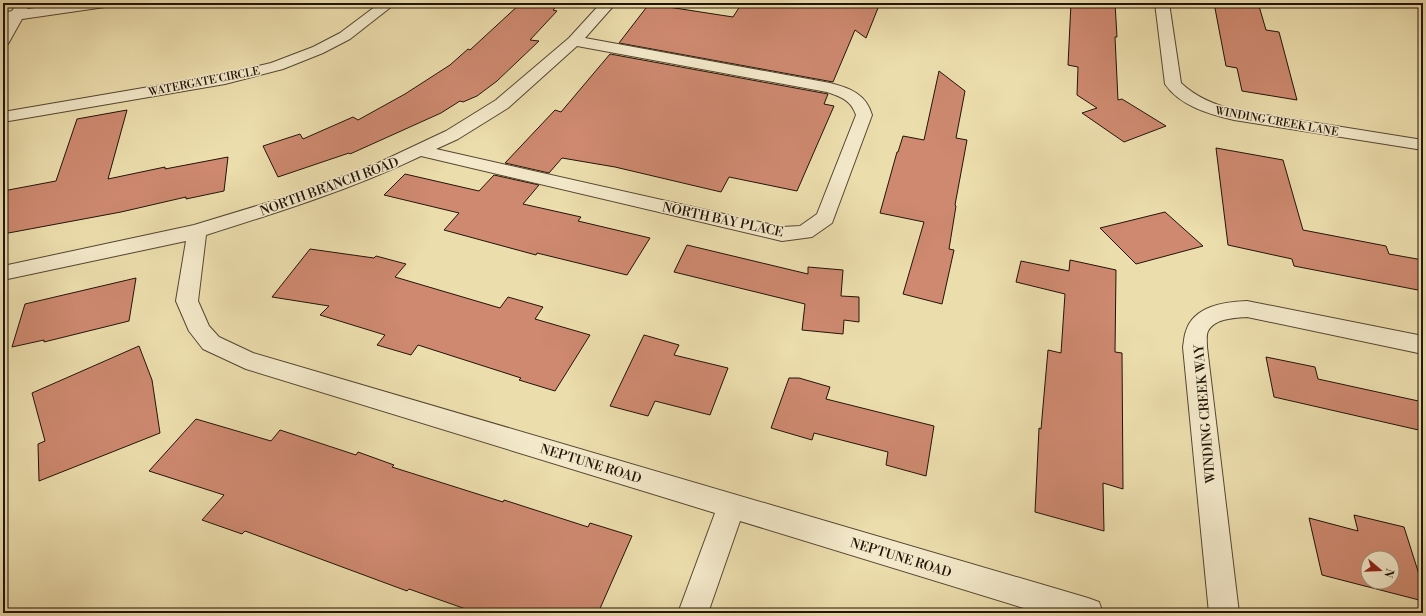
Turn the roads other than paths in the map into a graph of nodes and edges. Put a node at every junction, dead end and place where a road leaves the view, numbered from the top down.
1 (105, 3) edge
2 (389, 3) edge
3 (609, 3) edge
4 (1162, 3) edge
5 (14, 12) edge
6 (3, 41) edge
7 (574, 41) junction
8 (3, 117) edge
9 (1423, 145) edge
10 (421, 151) junction
11 (197, 231) junction
12 (3, 273) edge
13 (1423, 345) edge
14 (732, 505) junction
15 (693, 613) edge
16 (1088, 613) edge
17 (1224, 613) edge

1 - 5 street
2 - 8 street, WATERGATE CIRCLE
3 - 7 street, NORTH BRANCH ROAD
4 - 9 street, WINDING CREEK LANE
5 - 6 street
7 - 10 street, NORTH BRANCH ROAD
7 - 10 street, NORTH BAY PLACE
10 - 11 street, NORTH BRANCH ROAD
11 - 12 street, NORTH BRANCH ROAD
11 - 14 street, NEPTUNE ROAD
13 - 17 street, WINDING CREEK WAY
14 - 15 street
14 - 16 street, NEPTUNE ROAD

